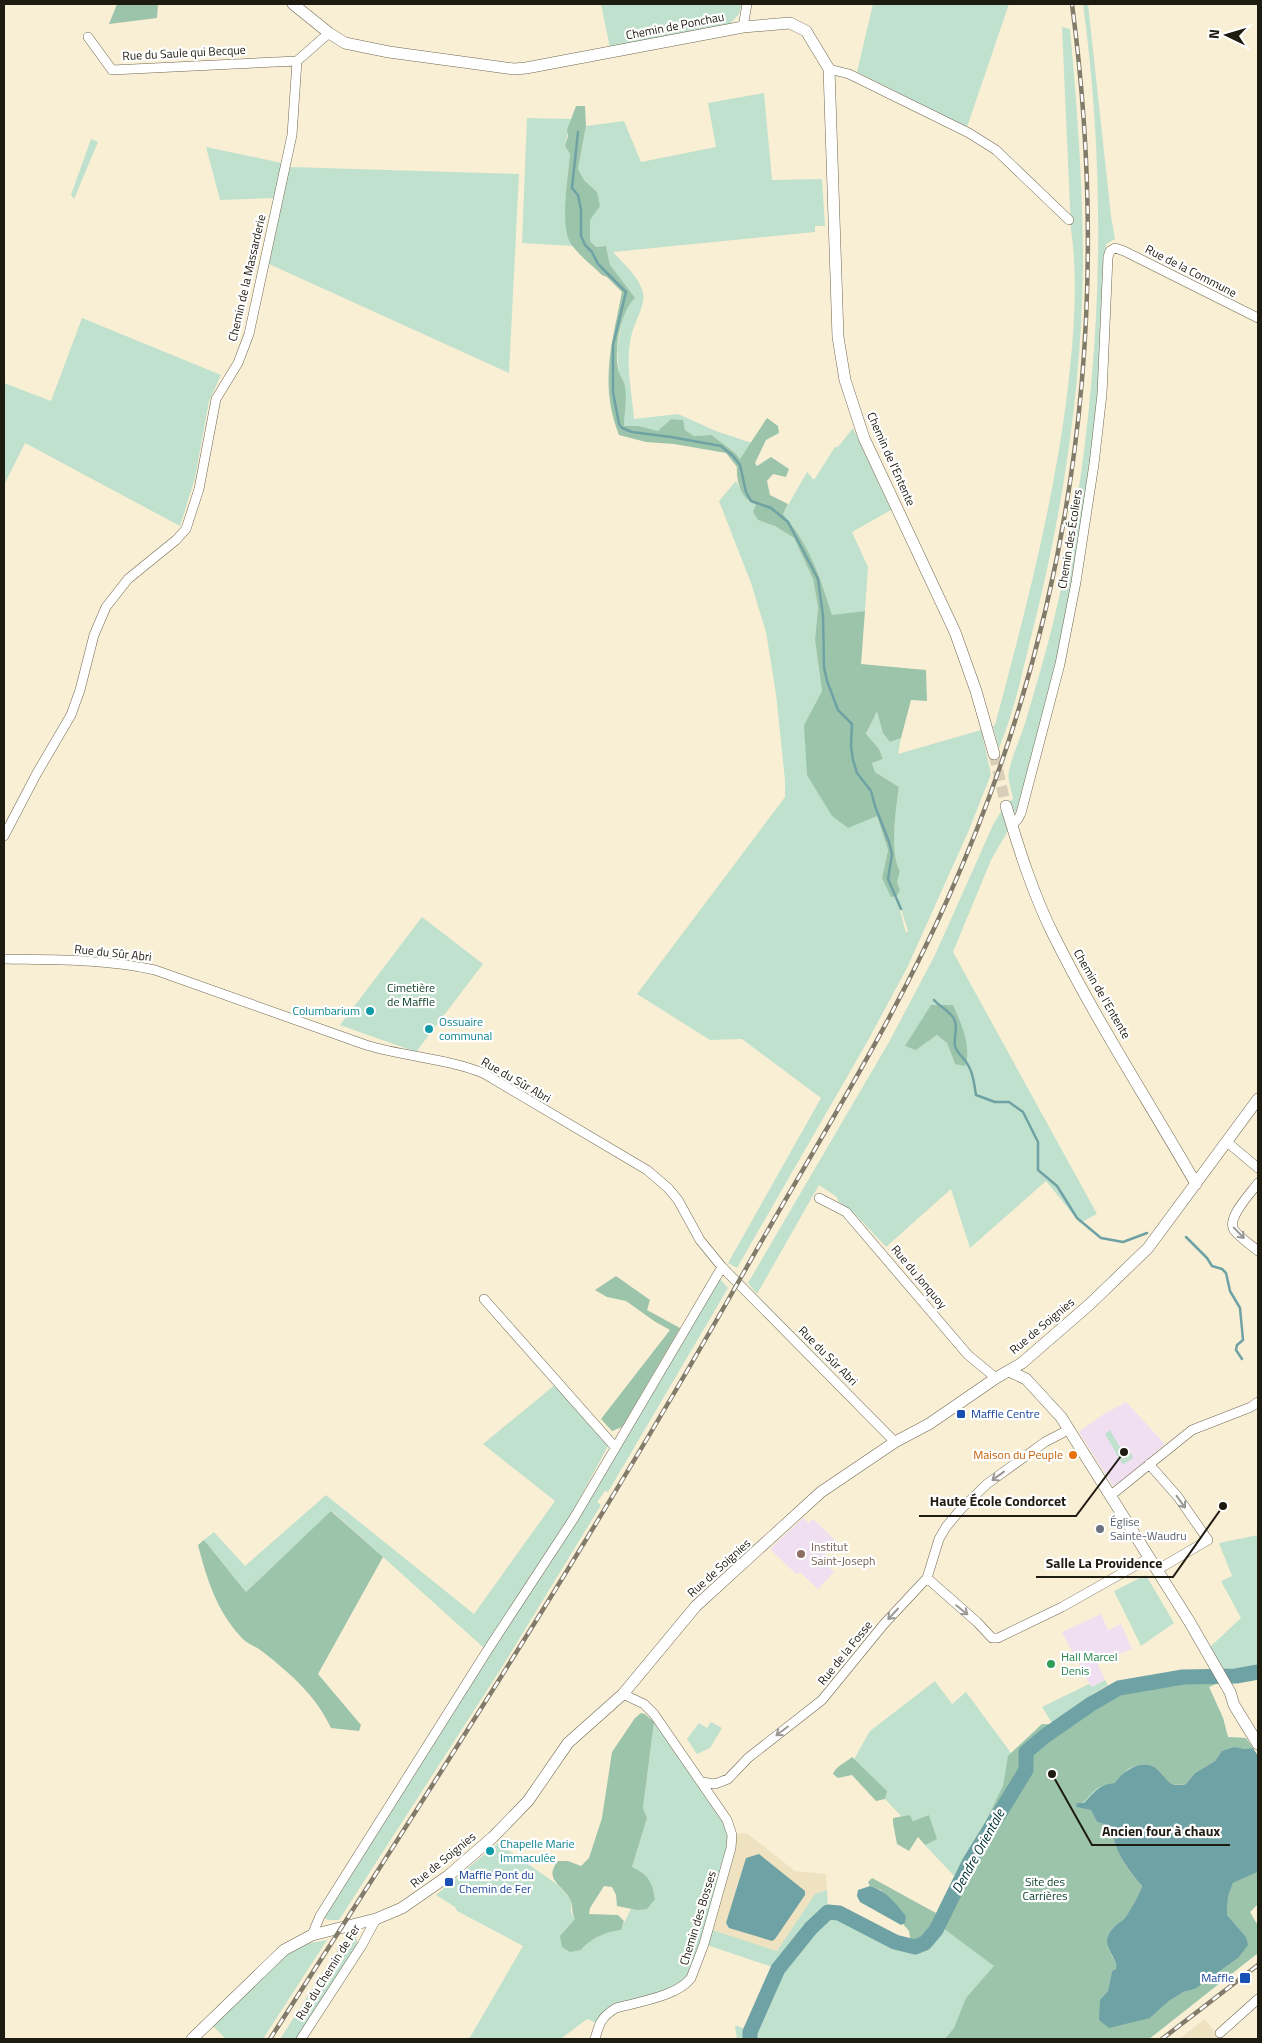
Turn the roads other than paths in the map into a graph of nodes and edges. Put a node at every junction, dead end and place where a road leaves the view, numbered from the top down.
1 (293, 4) edge
2 (747, 4) edge
3 (743, 27) junction
4 (329, 33) junction
5 (88, 37) dead end
6 (297, 61) junction
7 (828, 69) junction
8 (1069, 220) dead end
9 (1112, 249) joint
10 (1258, 318) edge
11 (994, 754) tunnel mouth
12 (1006, 806) tunnel mouth
13 (1012, 825) junction
14 (4, 836) edge
15 (4, 959) edge
16 (1258, 1099) edge
17 (1227, 1142) junction
18 (1258, 1168) edge
19 (1258, 1183) edge
20 (1196, 1184) junction
21 (819, 1198) dead end
22 (1258, 1251) edge
23 (722, 1267) junction
24 (484, 1299) dead end
25 (1022, 1363) junction
26 (1009, 1371) junction
27 (996, 1378) junction
28 (1026, 1379) junction
29 (1258, 1402) edge
30 (1068, 1430) junction
31 (895, 1442) junction
32 (615, 1447) junction
33 (1149, 1464) junction
34 (1110, 1496) junction
35 (1149, 1558) junction
36 (1157, 1570) junction
37 (926, 1578) junction
38 (623, 1694) junction
39 (1258, 1744) edge
40 (702, 1782) junction
41 (376, 1919) junction
42 (312, 1935) junction
43 (1258, 1999) edge
44 (1220, 2033) dead end
45 (192, 2039) edge
46 (301, 2039) edge
47 (595, 2039) edge

1 - 4 street, Chemin de Ponchau
2 - 3 street
3 - 4 street, Chemin de Ponchau
3 - 7 street, Chemin de Ponchau
4 - 6 street
5 - 6 street, Rue du Saule qui Becque
6 - 14 street, Chemin de la Massarderie
7 - 8 street
7 - 11 street, Chemin de l'Entente
9 - 10 street, Rue de la Commune
9 - 13 street, Chemin des Écoliers
12 - 13 street, Chemin de l'Entente
13 - 20 street, Chemin de l'Entente
15 - 23 street, Rue du Sûr Abri
16 - 17 street, Rue de Soignies
17 - 18 street
17 - 20 street, Rue de Soignies
19 -> 22 street
20 - 25 street, Rue de Soignies
21 - 27 street, Rue du Jonquoy
23 - 31 street, Rue du Sûr Abri
23 - 32 street
24 - 32 street
25 - 26 street, Rue de Soignies
25 - 28 street
26 - 27 street, Rue de Soignies
26 - 28 street
27 - 31 street, Rue de Soignies
28 - 30 street
29 - 33 street
30 - 34 street
30 -> 37 street, Rue de la Fosse
31 - 38 street, Rue de Soignies
32 - 42 street
33 - 34 street
33 -> 36 street
34 - 35 street
35 - 36 street
37 -> 35 street
36 - 39 street
37 -> 40 street, Rue de la Fosse
38 - 40 street
38 - 41 street, Rue de Soignies
40 - 47 street, Chemin des Bosses
41 - 42 street, Rue de Soignies
41 - 46 street, Rue du Chemin de Fer
42 - 45 street, Rue de Soignies
43 - 44 street

